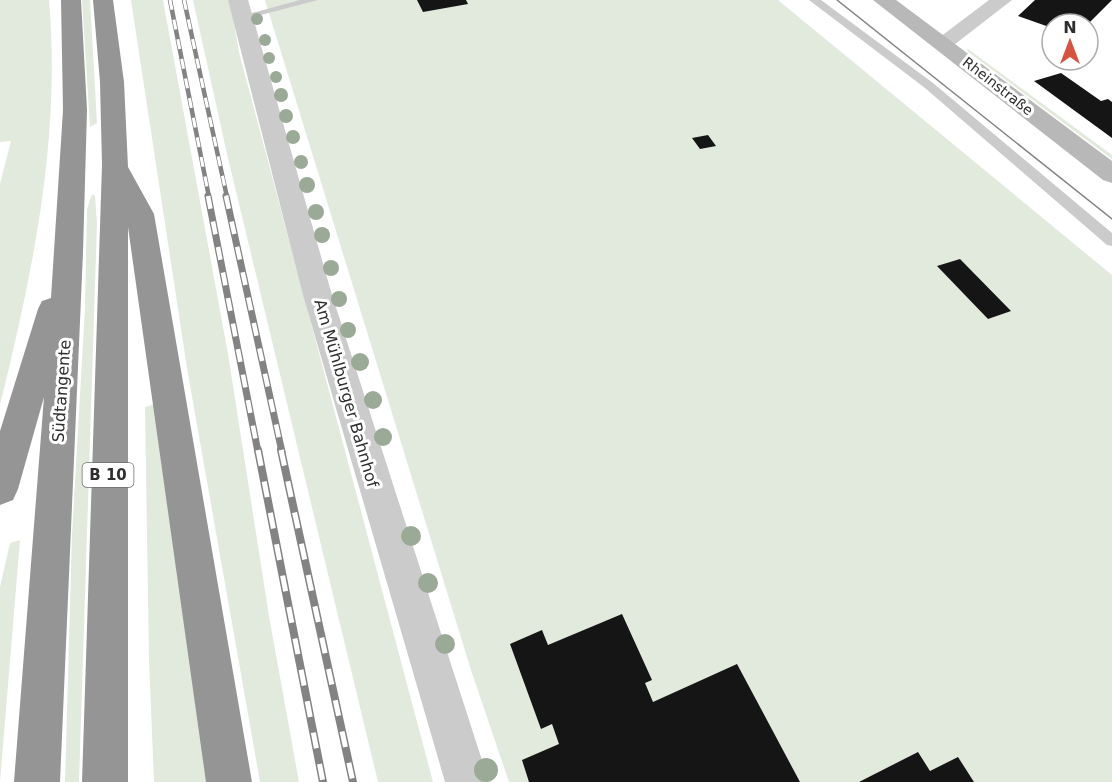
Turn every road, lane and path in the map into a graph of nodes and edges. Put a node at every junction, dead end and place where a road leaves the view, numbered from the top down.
1 (71, 0) edge
2 (103, 0) edge
3 (313, 0) edge
4 (814, 0) edge
5 (883, 0) edge
6 (991, 2) edge
7 (240, 9) edge
8 (943, 44) junction
9 (115, 168) junction
10 (1112, 174) edge
11 (1112, 241) edge
12 (69, 252) junction
13 (0, 489) edge
14 (37, 782) edge
15 (105, 782) edge
16 (229, 782) edge
17 (467, 782) edge

1 - 12 highway, Südtangente
2 - 9 highway, B 10
3 - 7 lane
4 - 11 lane
5 - 8 main road, Rheinstraße
6 - 8 street
7 - 17 street, Am Mühlburger Bahnhof
8 - 10 main road, Rheinstraße
9 - 15 highway, B 10
9 - 16 highway
12 - 13 highway
12 - 14 highway, Südtangente

